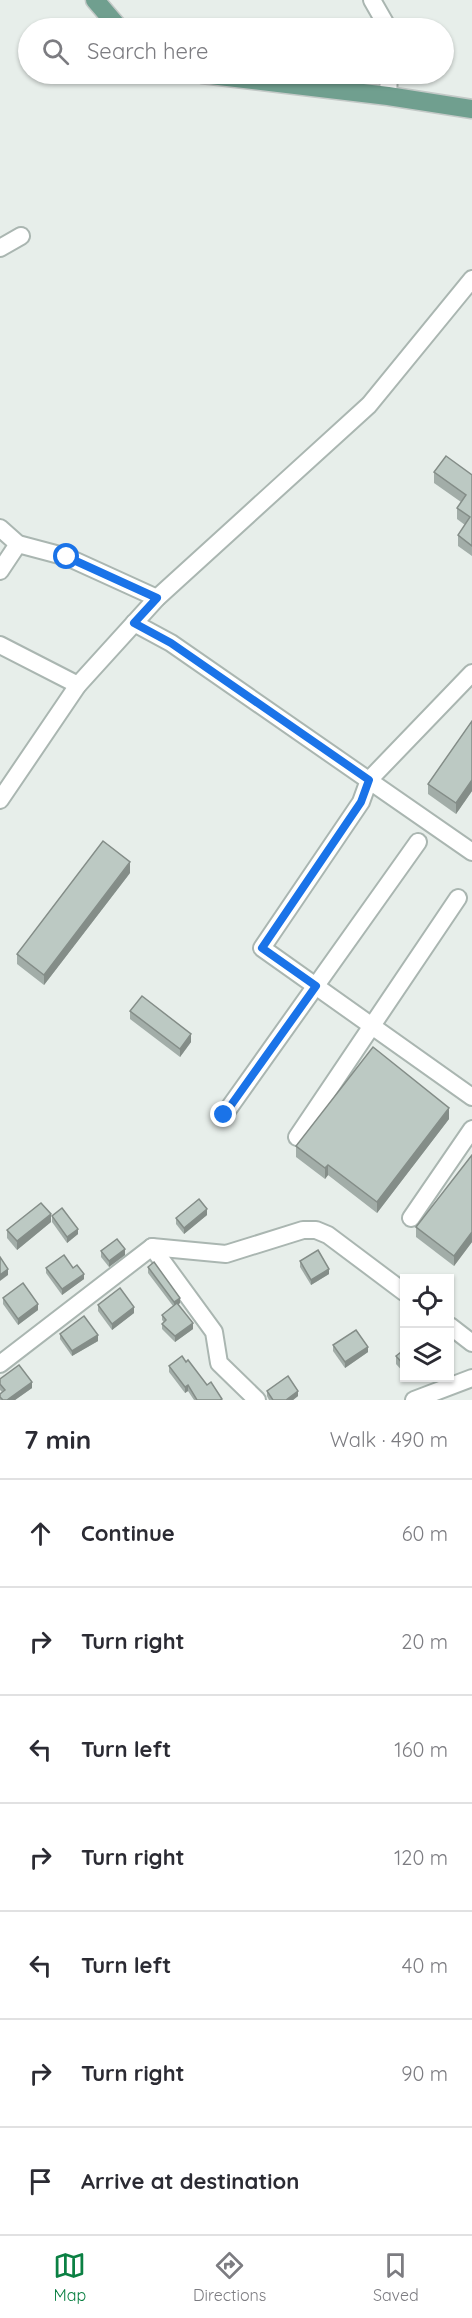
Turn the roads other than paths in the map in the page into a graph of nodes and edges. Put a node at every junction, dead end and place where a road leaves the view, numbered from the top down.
1 (95, 0) edge
2 (372, 0) edge
3 (110, 18) edge
4 (382, 18) edge
5 (287, 84) edge
6 (389, 84) edge
7 (388, 96) junction
8 (472, 109) edge
9 (21, 236) dead end
10 (0, 248) edge
11 (472, 279) edge
12 (0, 528) edge
13 (18, 544) junction
14 (0, 571) edge
15 (157, 598) junction
16 (134, 623) junction
17 (0, 645) edge
18 (472, 673) edge
19 (78, 685) junction
20 (369, 780) junction
21 (0, 800) edge
22 (418, 842) dead end
23 (472, 852) edge
24 (458, 898) dead end
25 (316, 986) junction
26 (373, 1024) junction
27 (472, 1097) edge
28 (224, 1115) dead end
29 (472, 1129) edge
30 (297, 1137) dead end
31 (411, 1218) dead end
32 (152, 1247) junction
33 (400, 1288) edge
34 (453, 1328) edge
35 (472, 1343) edge
36 (0, 1364) edge
37 (472, 1378) edge
38 (257, 1400) edge
39 (414, 1400) edge

1 - 3 main road
2 - 4 street
5 - 7 main road
6 - 7 street
7 - 8 main road
9 - 10 street
11 - 15 street
12 - 13 street
13 - 14 street
13 - 15 street
15 - 16 street
16 - 19 street
16 - 20 street
17 - 19 street
18 - 20 street
19 - 21 street
20 - 23 street
20 - 25 street
22 - 25 street
24 - 26 street
25 - 26 street
25 - 28 street
26 - 27 street
26 - 30 street
29 - 31 street
32 - 33 street
32 - 36 street
32 - 38 street
34 - 35 street
37 - 39 street

